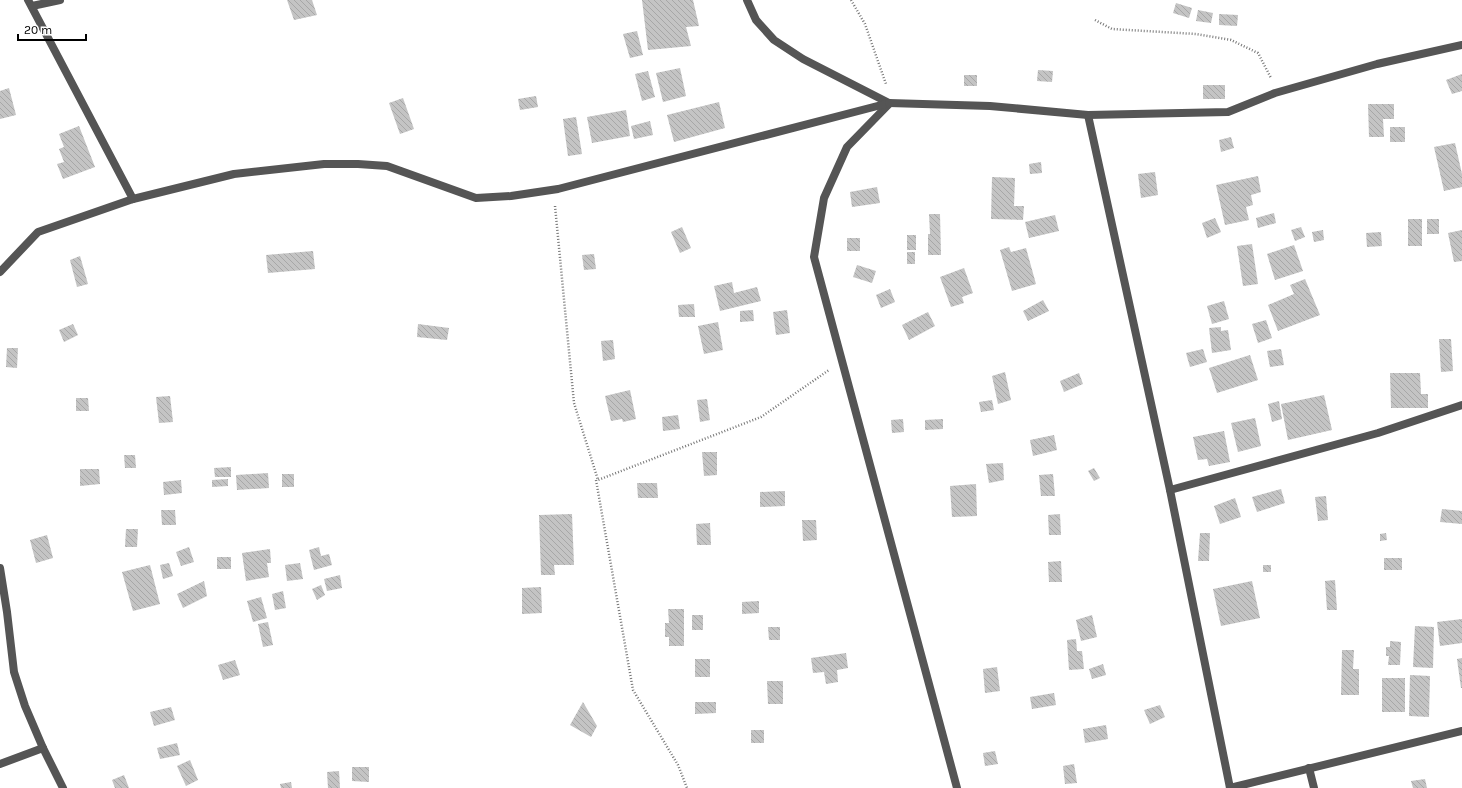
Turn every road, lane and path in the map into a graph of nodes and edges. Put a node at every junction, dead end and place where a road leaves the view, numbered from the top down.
1 (60, 0) edge
2 (748, 0) edge
3 (851, 0) edge
4 (30, 3) edge
5 (1095, 20) dead end
6 (1462, 45) edge
7 (1279, 92) junction
8 (889, 103) junction
9 (1088, 115) junction
10 (553, 189) junction
11 (133, 199) junction
12 (0, 272) edge
13 (841, 361) junction
14 (1462, 405) edge
15 (594, 469) junction
16 (1170, 490) junction
17 (0, 568) edge
18 (1462, 731) edge
19 (43, 748) junction
20 (0, 764) edge
21 (1309, 768) junction
22 (63, 788) edge
23 (687, 788) edge
24 (957, 788) edge
25 (1230, 788) edge
26 (1314, 788) edge

1 - 4 street
2 - 8 street
3 - 8 path
4 - 11 street
5 - 7 path
6 - 7 street
7 - 9 street
8 - 9 street
8 - 10 street
8 - 13 street
9 - 16 street
10 - 11 street
10 - 15 path
11 - 12 street
13 - 15 path
13 - 24 street
14 - 16 street
15 - 23 path
16 - 25 street
17 - 19 street
18 - 21 street
19 - 20 street
19 - 22 street
21 - 25 street
21 - 26 street

